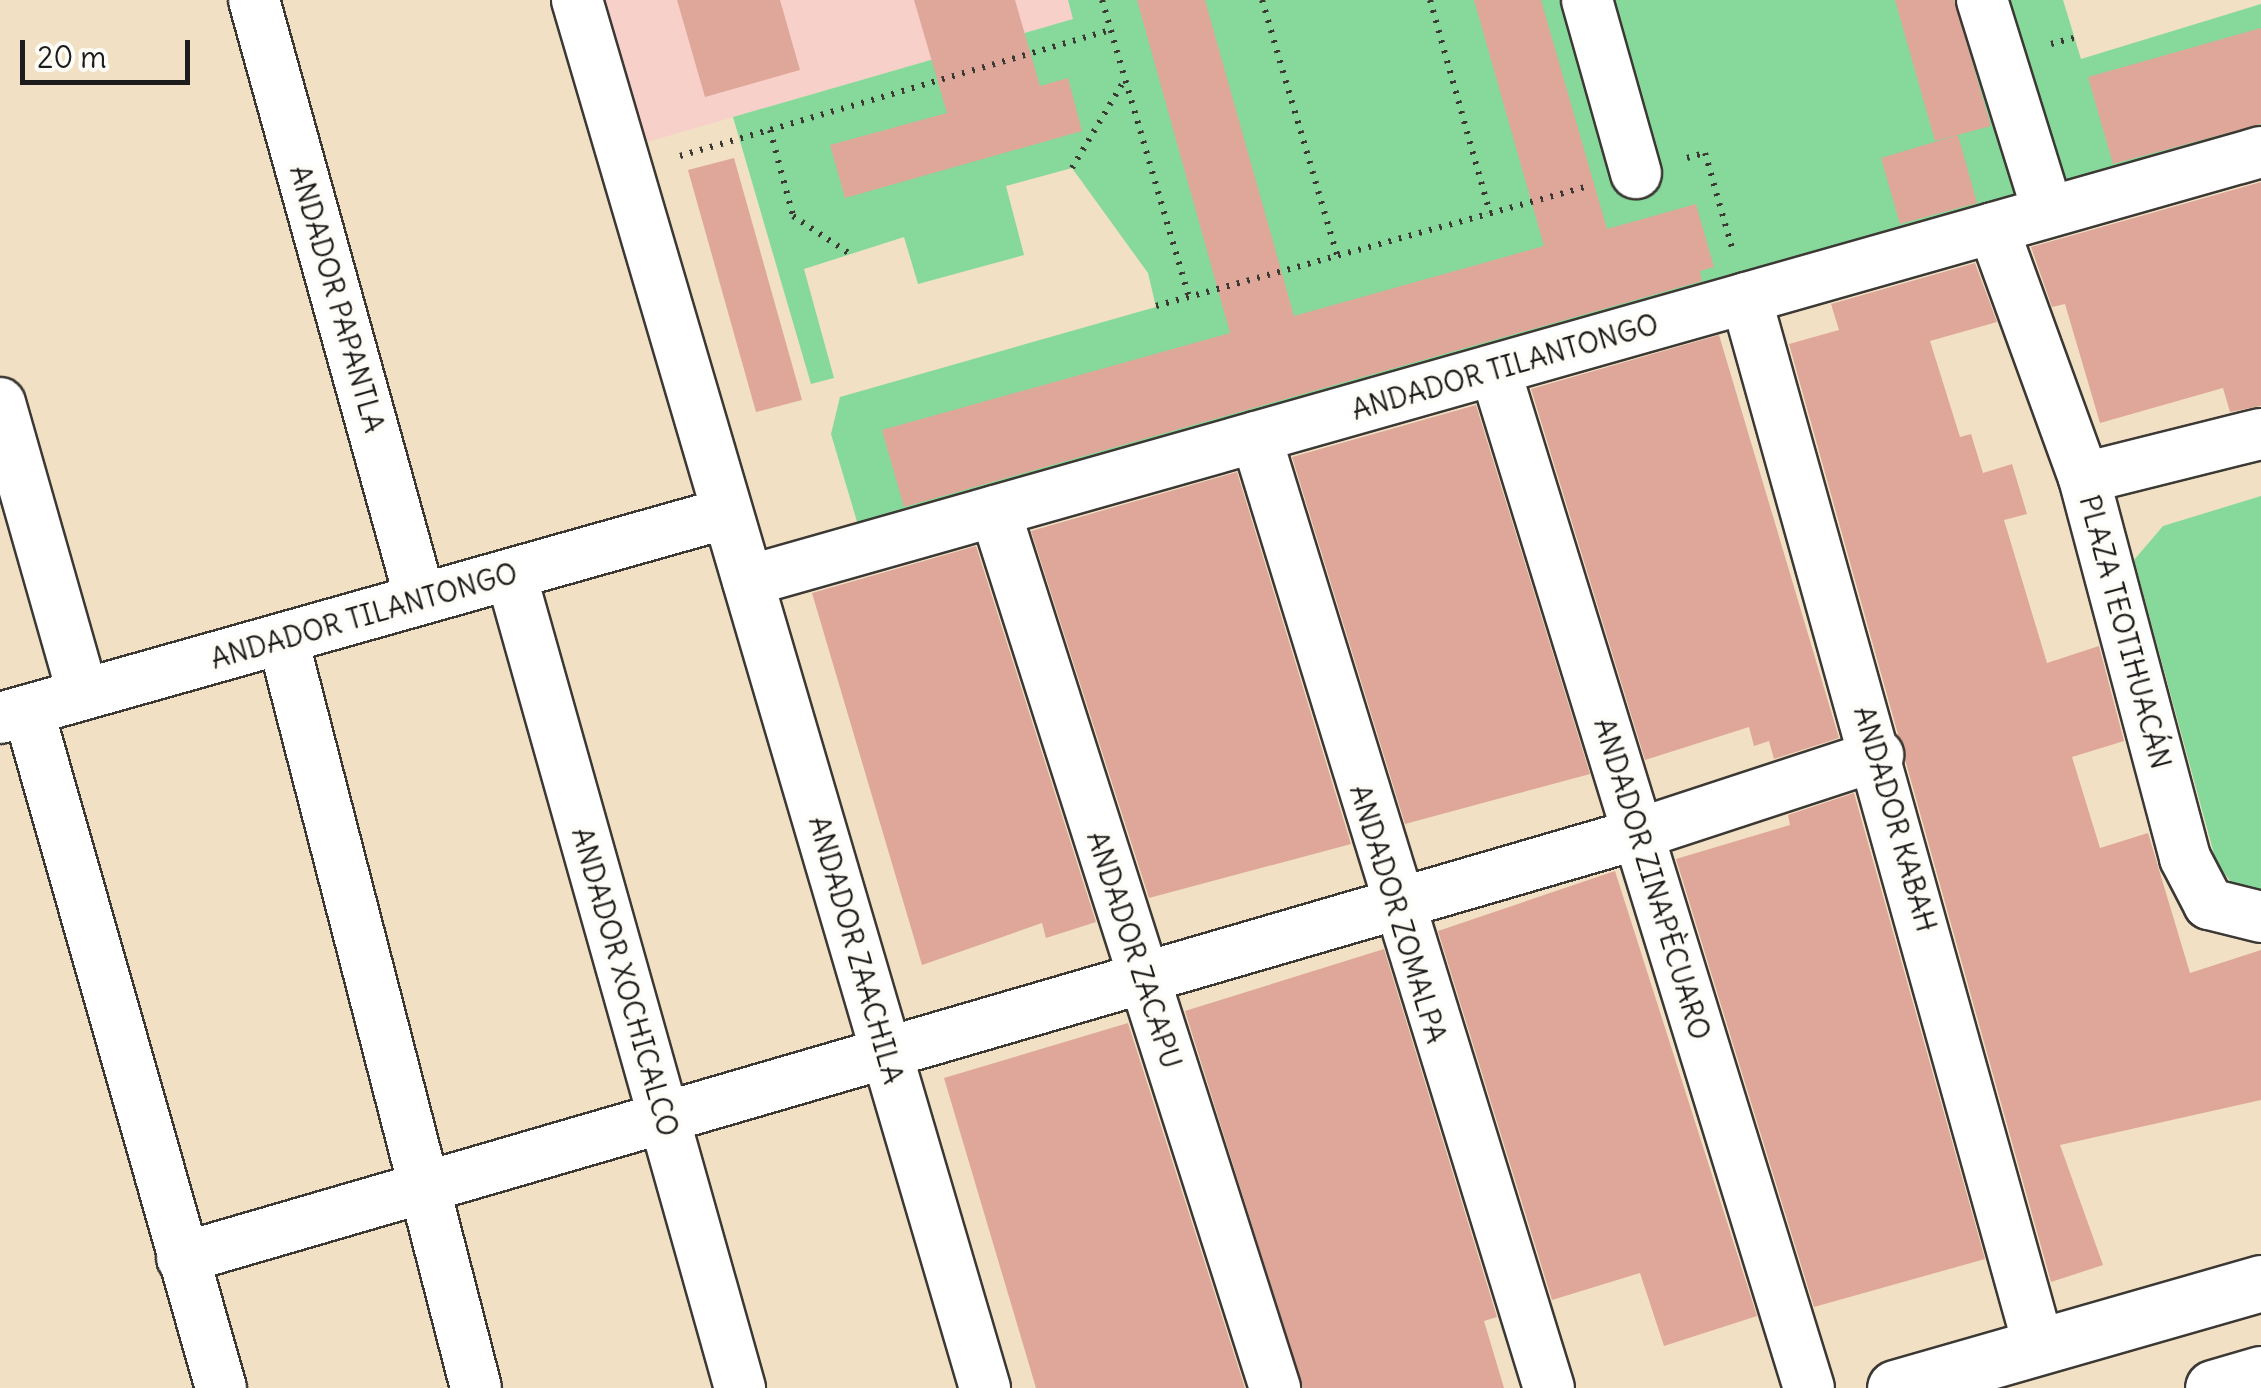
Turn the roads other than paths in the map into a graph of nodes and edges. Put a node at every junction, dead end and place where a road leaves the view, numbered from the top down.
1 (254, 0) edge
2 (577, 0) edge
3 (1586, 0) edge
4 (1982, 0) edge
5 (2261, 152) edge
6 (1636, 173) road end
7 (2048, 212) junction
8 (1992, 228) junction
9 (1746, 298) junction
10 (1495, 370) junction
11 (0, 403) edge
12 (2261, 434) edge
13 (1256, 437) junction
14 (2084, 478) junction
15 (995, 511) junction
16 (727, 513) junction
17 (512, 575) junction
18 (748, 582) junction
19 (420, 598) junction
20 (283, 640) junction
21 (83, 694) junction
22 (14, 714) edge
23 (1878, 755) junction
24 (1638, 834) junction
25 (1394, 904) junction
26 (2261, 918) edge
27 (1144, 978) junction
28 (886, 1053) junction
29 (663, 1118) junction
30 (419, 1190) junction
31 (182, 1258) junction
32 (2261, 1283) edge
33 (2038, 1343) junction
34 (2261, 1374) edge
35 (221, 1388) edge
36 (476, 1388) edge
37 (740, 1388) edge
38 (984, 1388) edge
39 (1275, 1388) edge
40 (1549, 1388) edge
41 (1809, 1388) edge
42 (1894, 1388) edge
43 (2213, 1388) edge

1 - 19 street, ANDADOR PAPANTLA
2 - 16 street, ANDADOR ZAACHILA
3 - 6 street
4 - 7 street
5 - 7 street, ANDADOR TILANTONGO
7 - 8 street, ANDADOR TILANTONGO
8 - 9 street, ANDADOR TILANTONGO
8 - 14 street
9 - 10 street, ANDADOR TILANTONGO
9 - 23 street, ANDADOR KABAH
10 - 13 street, ANDADOR TILANTONGO
10 - 24 street, ANDADOR ZINAPÈCUARO
11 - 21 street
12 - 14 street, PLAZA TEOTIHUACÁN
13 - 15 street, ANDADOR TILANTONGO
13 - 25 street, ANDADOR ZOMALPA
14 - 26 street, PLAZA TEOTIHUACÁN
15 - 18 street, ANDADOR TILANTONGO
15 - 27 street, ANDADOR ZACAPU
16 - 17 street, ANDADOR TILANTONGO
16 - 18 street, ANDADOR ZAACHILA
17 - 19 street, ANDADOR TILANTONGO
17 - 29 street, ANDADOR XOCHICALCO
18 - 28 street, ANDADOR ZAACHILA
19 - 20 street, ANDADOR TILANTONGO
20 - 21 street, ANDADOR TILANTONGO
20 - 30 street
21 - 22 street, ANDADOR TILANTONGO
22 - 31 street
23 - 24 street
23 - 33 street, ANDADOR KABAH
24 - 25 street
24 - 41 street, ANDADOR ZINAPÈCUARO
25 - 27 street
25 - 40 street, ANDADOR ZOMALPA
27 - 28 street
27 - 39 street, ANDADOR ZACAPU
28 - 29 street
28 - 38 street, ANDADOR ZAACHILA
29 - 30 street
29 - 37 street, ANDADOR XOCHICALCO
30 - 31 street
30 - 36 street
31 - 35 street
32 - 33 street
33 - 42 street
34 - 43 street

